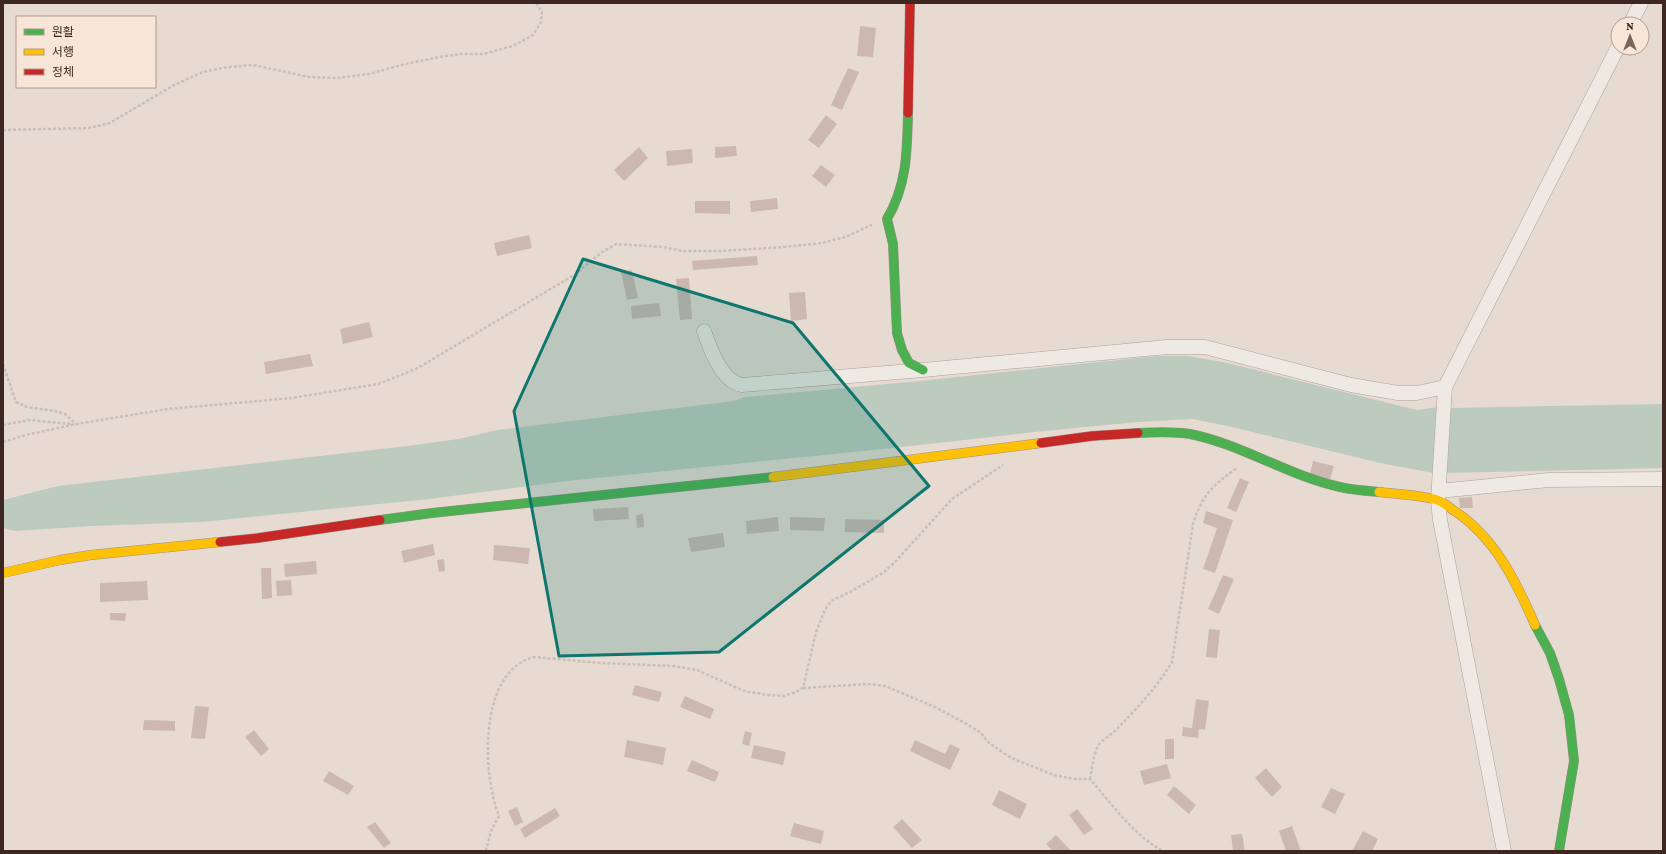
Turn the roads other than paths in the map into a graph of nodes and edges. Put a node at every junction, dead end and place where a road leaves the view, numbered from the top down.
1 (910, 3) edge
2 (1641, 3) edge
3 (1634, 16) edge
4 (1613, 56) edge
5 (704, 331) dead end
6 (923, 370) junction
7 (1445, 387) junction
8 (1663, 479) edge
9 (1439, 495) junction
10 (3, 573) edge
11 (1504, 851) edge
12 (1559, 851) edge

1 - 6 street
2 - 3 street
4 - 7 street
5 - 6 street
6 - 7 street
7 - 9 street
8 - 9 street
9 - 10 street
9 - 11 street
9 - 12 street

